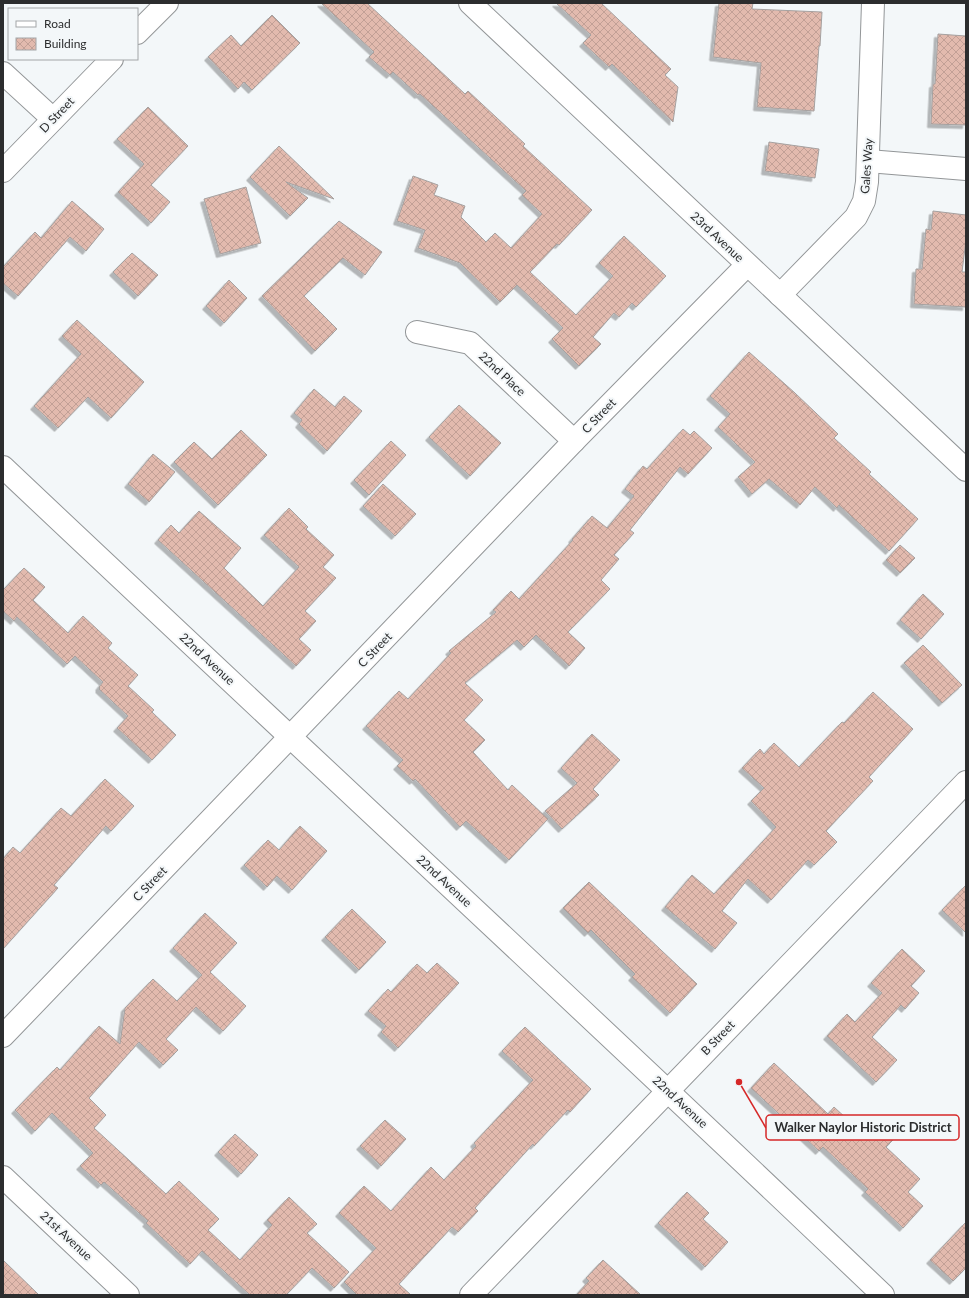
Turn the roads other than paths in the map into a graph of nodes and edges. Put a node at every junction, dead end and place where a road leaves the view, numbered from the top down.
1 (166, 3) edge
2 (470, 3) edge
3 (873, 3) edge
4 (138, 32) edge
5 (111, 60) edge
6 (3, 73) edge
7 (53, 119) junction
8 (868, 161) junction
9 (966, 169) edge
10 (3, 171) edge
11 (747, 265) junction
12 (780, 296) junction
13 (417, 332) dead end
14 (574, 441) junction
15 (3, 467) edge
16 (966, 470) edge
17 (290, 738) junction
18 (966, 782) edge
19 (3, 1036) edge
20 (668, 1090) junction
21 (3, 1177) edge
22 (128, 1295) edge
23 (471, 1295) edge
24 (883, 1295) edge

1 - 4 street
2 - 11 street, 23rd Avenue
3 - 8 street, Gales Way
5 - 7 street, D Street
6 - 7 street
7 - 10 street, D Street
8 - 9 street
8 - 12 street, Gales Way
11 - 12 street, 23rd Avenue
11 - 14 street, C Street
12 - 16 street, 23rd Avenue
13 - 14 street, 22nd Place
14 - 17 street, C Street
15 - 17 street, 22nd Avenue
17 - 19 street, C Street
17 - 20 street, 22nd Avenue
18 - 20 street, B Street
20 - 23 street, B Street
20 - 24 street, 22nd Avenue
21 - 22 street, 21st Avenue

